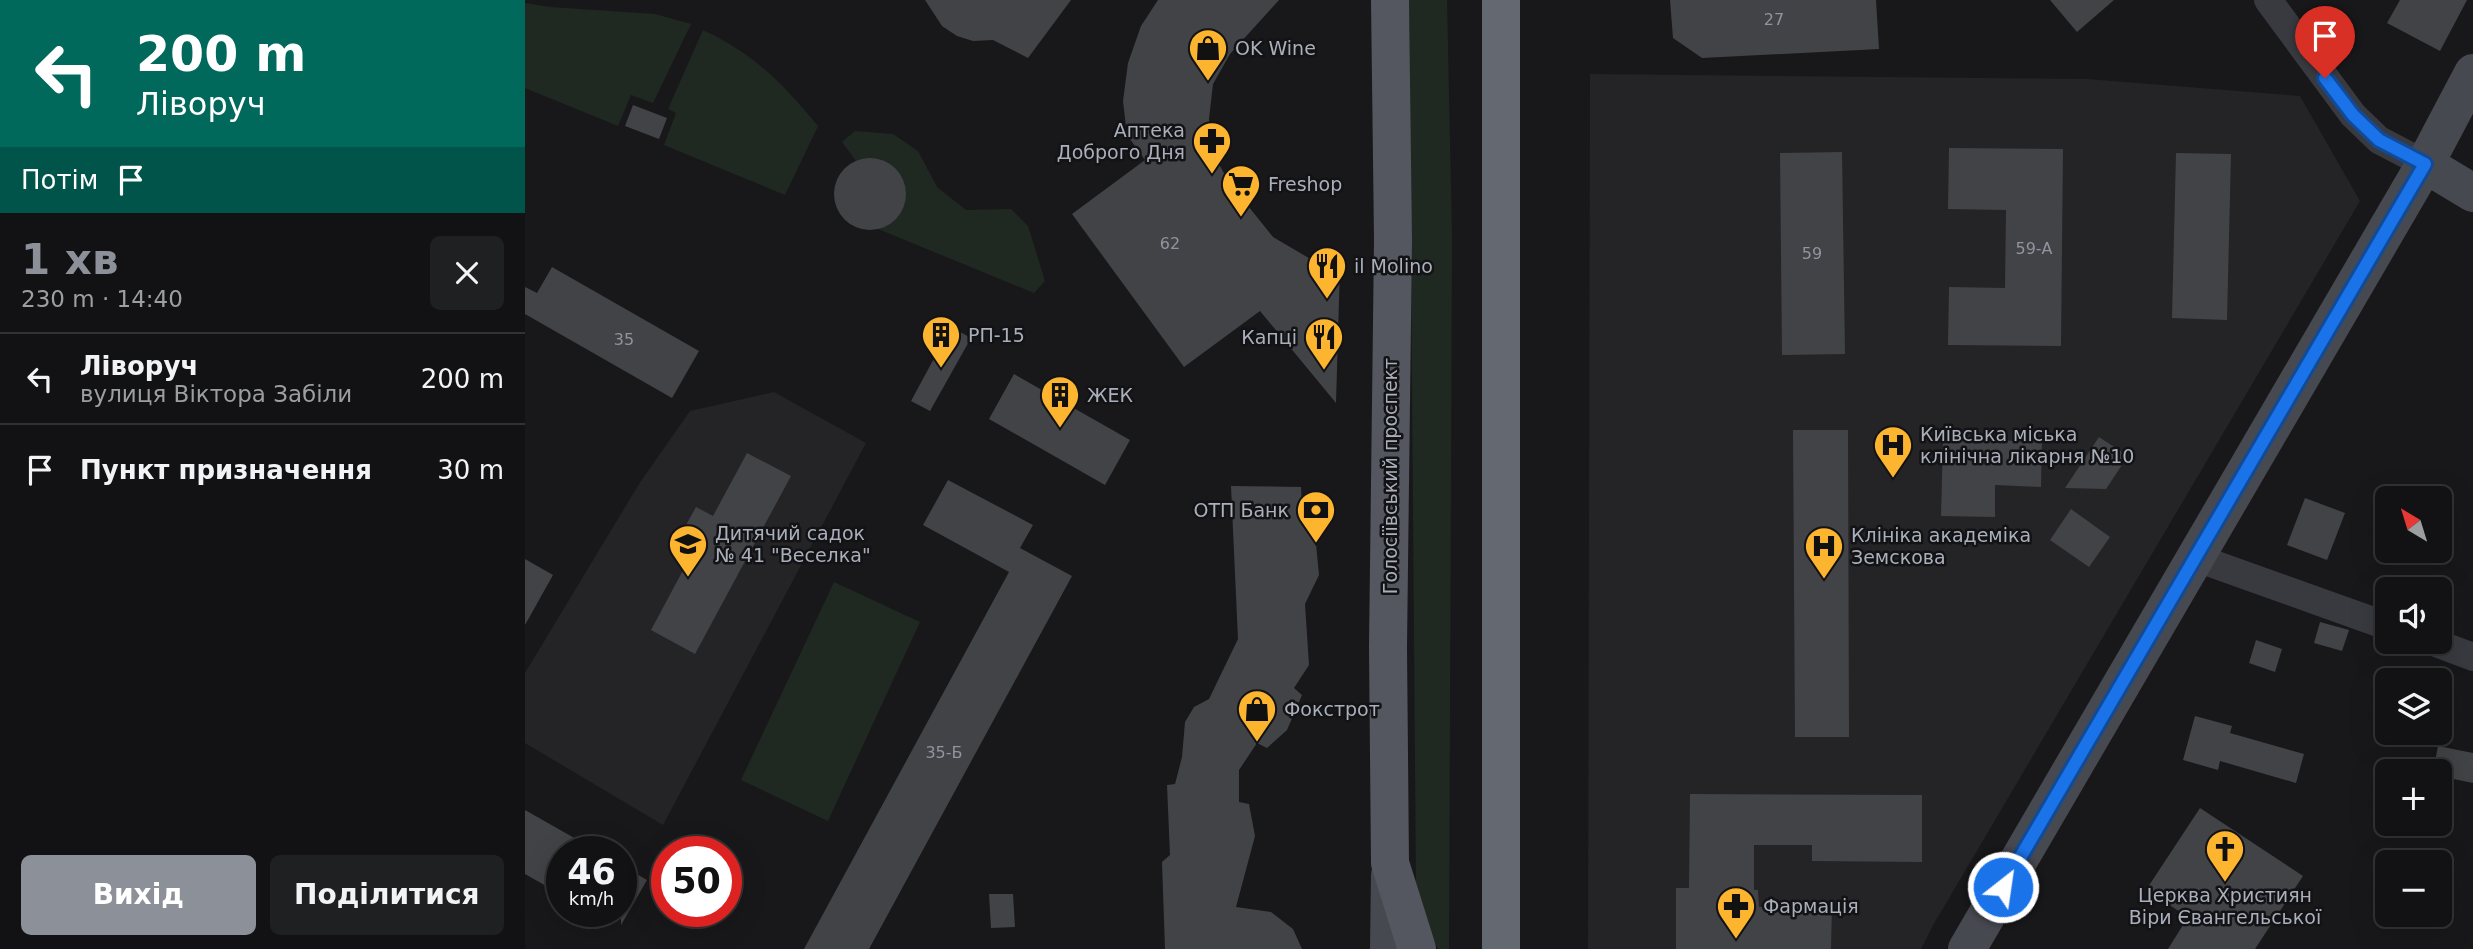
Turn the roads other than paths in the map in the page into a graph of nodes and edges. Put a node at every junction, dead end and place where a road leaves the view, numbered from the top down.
1 (1390, 0) edge
2 (1501, 0) edge
3 (2268, 0) edge
4 (2473, 73) edge
5 (2425, 164) junction
6 (2473, 192) edge
7 (2195, 557) junction
8 (2375, 622) edge
9 (2452, 649) edge
10 (2473, 657) edge
11 (1390, 863) junction
12 (1389, 949) edge
13 (1417, 949) edge
14 (1501, 949) edge
15 (1967, 949) edge

1 - 11 main road, Голосіївський проспект
2 - 14 highway
3 - 5 street
4 - 5 main road
5 - 6 main road
5 - 7 main road
7 - 8 street
7 - 15 main road
9 - 10 street
11 - 12 main road
11 - 13 main road, Голосіївський проспект

